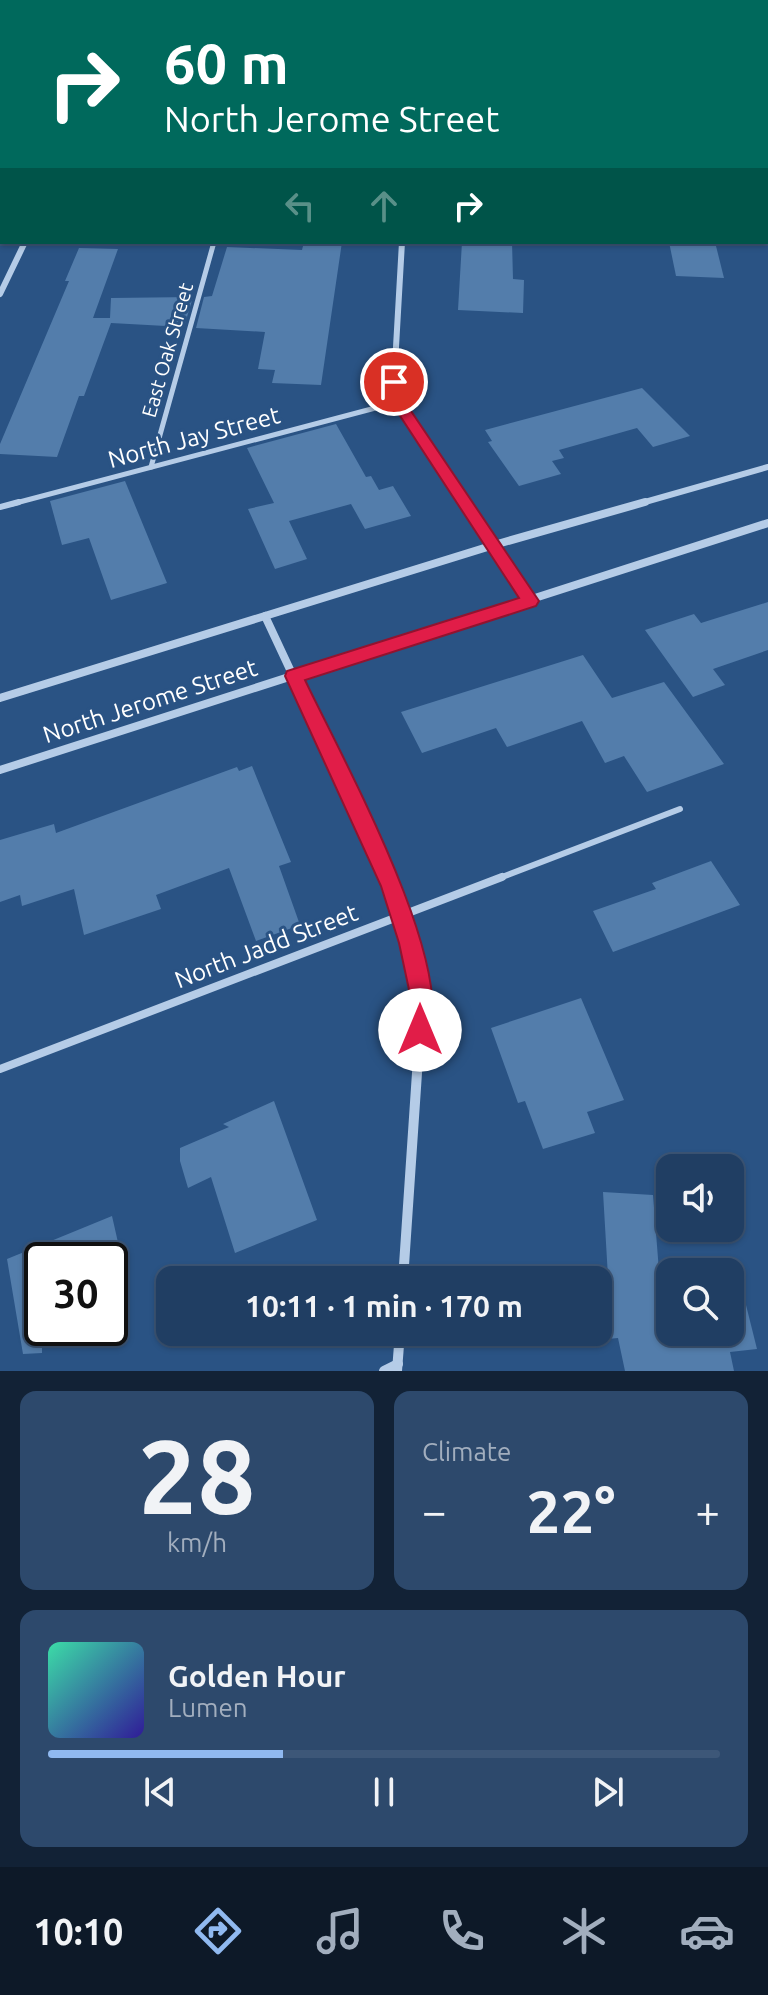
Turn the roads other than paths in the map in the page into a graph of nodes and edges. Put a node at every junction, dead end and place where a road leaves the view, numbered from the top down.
1 (24, 244) edge
2 (213, 244) edge
3 (402, 244) edge
4 (0, 294) edge
5 (398, 402) junction
6 (151, 467) junction
7 (768, 467) edge
8 (0, 507) edge
9 (768, 523) edge
10 (494, 545) junction
11 (530, 601) junction
12 (265, 616) junction
13 (294, 676) junction
14 (0, 698) edge
15 (0, 770) edge
16 (680, 809) dead end
17 (401, 916) junction
18 (0, 1069) edge
19 (404, 1266) edge
20 (399, 1346) edge
21 (397, 1368) edge
22 (384, 1371) edge

1 - 4 street
2 - 6 lane, East Oak Street
3 - 5 street
5 - 6 lane, North Jay Street
5 - 10 street
6 - 8 lane, North Jay Street
7 - 10 street, North Jerome Street
9 - 11 street, North Jerome Street
10 - 11 street
10 - 12 street, North Jerome Street
11 - 13 street, North Jerome Street
12 - 13 street
12 - 14 street, North Jerome Street
13 - 15 street, North Jerome Street
13 - 17 street
16 - 17 lane, North Jadd Street
17 - 18 lane, North Jadd Street
17 - 19 street
20 - 21 street
21 - 22 street

